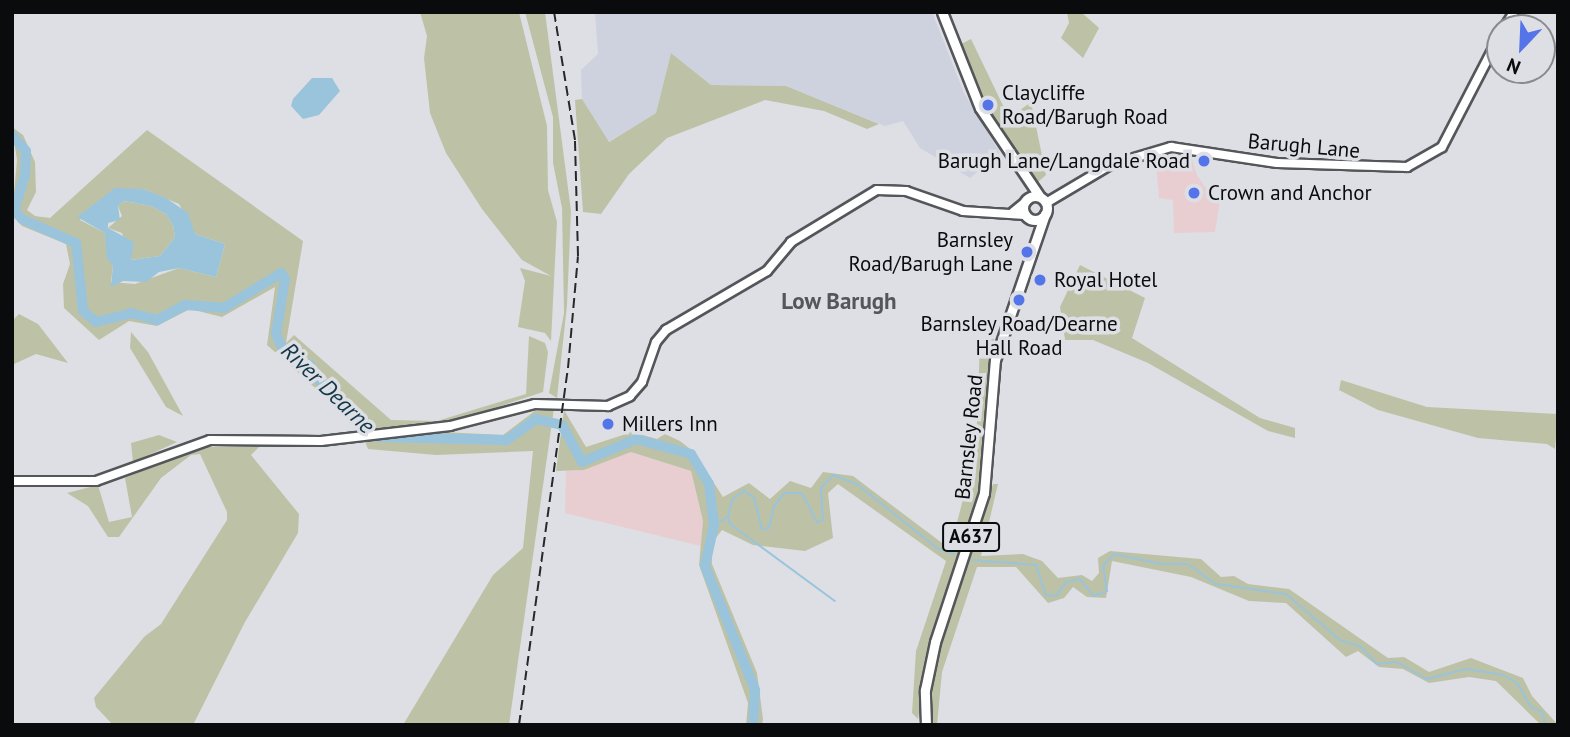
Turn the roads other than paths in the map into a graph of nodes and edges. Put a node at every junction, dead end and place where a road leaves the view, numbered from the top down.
1 (942, 12) edge
2 (1486, 62) edge
3 (1035, 200) junction
4 (1013, 212) junction
5 (1045, 214) junction
6 (1029, 218) junction
7 (1036, 236) junction
8 (12, 481) edge
9 (926, 725) edge

1 - 3 highway, A637
2 - 3 main road, Barugh Lane
3 - 4 main road, Barugh Lane
3 - 5 highway, Barnsley Road / A637
3 - 6 highway, Barnsley Road / A637
4 - 6 main road
4 - 8 main road
5 - 6 highway
5 - 7 highway, Barnsley Road / A637
6 - 7 highway, Barnsley Road / A637
7 - 9 highway, Barnsley Road / A637

